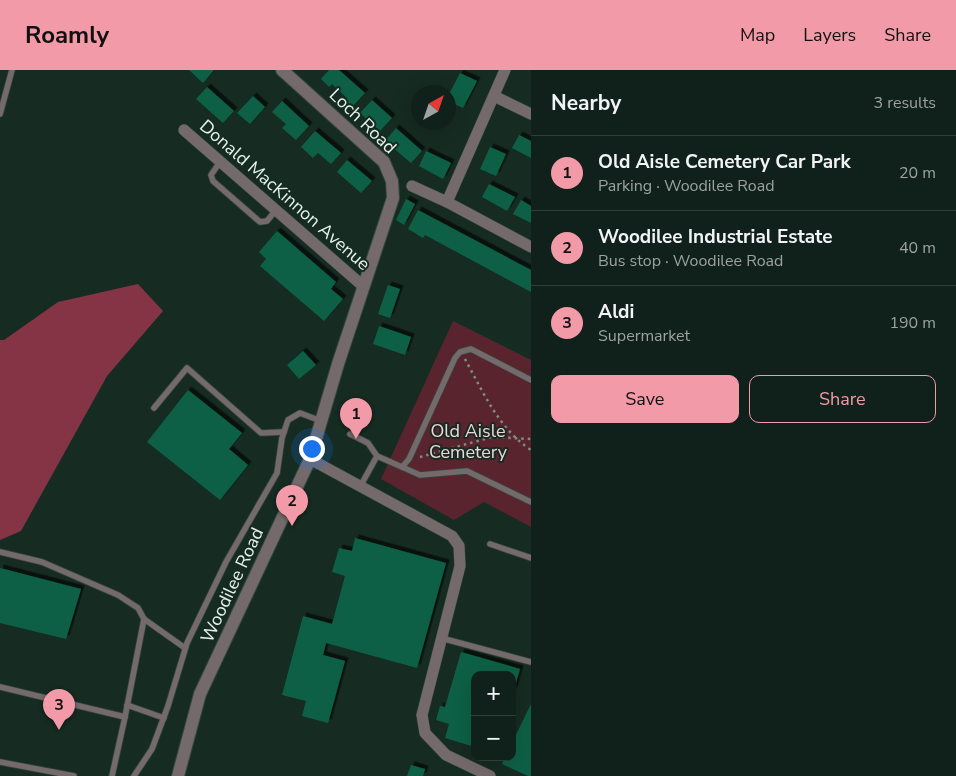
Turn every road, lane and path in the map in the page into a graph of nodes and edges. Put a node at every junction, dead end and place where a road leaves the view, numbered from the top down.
1 (12, 70) edge
2 (282, 70) edge
3 (505, 70) edge
4 (494, 96) junction
5 (0, 114) edge
6 (531, 114) edge
7 (184, 130) dead end
8 (220, 162) junction
9 (392, 181) joint
10 (412, 186) dead end
11 (447, 202) junction
12 (276, 210) junction
13 (531, 247) edge
14 (364, 286) junction
15 (460, 352) junction
16 (531, 380) edge
17 (154, 408) dead end
18 (322, 421) junction
19 (284, 432) junction
20 (350, 434) dead end
21 (515, 439) junction
22 (531, 439) edge
23 (531, 450) edge
24 (377, 456) junction
25 (310, 459) junction
26 (409, 459) junction
27 (402, 467) junction
28 (361, 486) junction
29 (531, 502) edge
30 (490, 544) dead end
31 (0, 552) edge
32 (531, 558) edge
33 (144, 619) junction
34 (442, 638) junction
35 (185, 648) junction
36 (531, 662) edge
37 (0, 687) edge
38 (128, 705) junction
39 (125, 717) junction
40 (164, 718) junction
41 (0, 762) edge
42 (74, 776) edge
43 (112, 776) edge
44 (134, 776) edge
45 (178, 776) edge
46 (490, 776) edge

1 - 5 lane
2 - 9 street, Loch Road
3 - 4 street
4 - 6 street
4 - 11 street
7 - 8 street, Donald MacKinnon Avenue
8 - 12 street, Donald MacKinnon Avenue
8 - 12 lane
9 - 14 street, Woodilee Road
10 - 11 street
11 - 13 street
12 - 14 street, Donald MacKinnon Avenue
14 - 18 street, Woodilee Road
15 - 16 lane
15 - 21 path
15 - 26 lane
17 - 19 lane
18 - 19 lane
18 - 25 street, Woodilee Road
19 - 35 lane
20 - 24 lane
21 - 22 path
21 - 23 path
21 - 26 path
24 - 27 lane
24 - 28 lane
25 - 28 street
25 - 45 street, Woodilee Road
26 - 27 lane
27 - 29 lane
28 - 34 street
30 - 32 lane
31 - 33 lane
33 - 35 lane
33 - 38 lane
34 - 36 lane
34 - 46 street
35 - 40 lane
37 - 39 lane
38 - 39 lane
38 - 40 lane
39 - 43 lane
40 - 44 lane
41 - 42 lane

